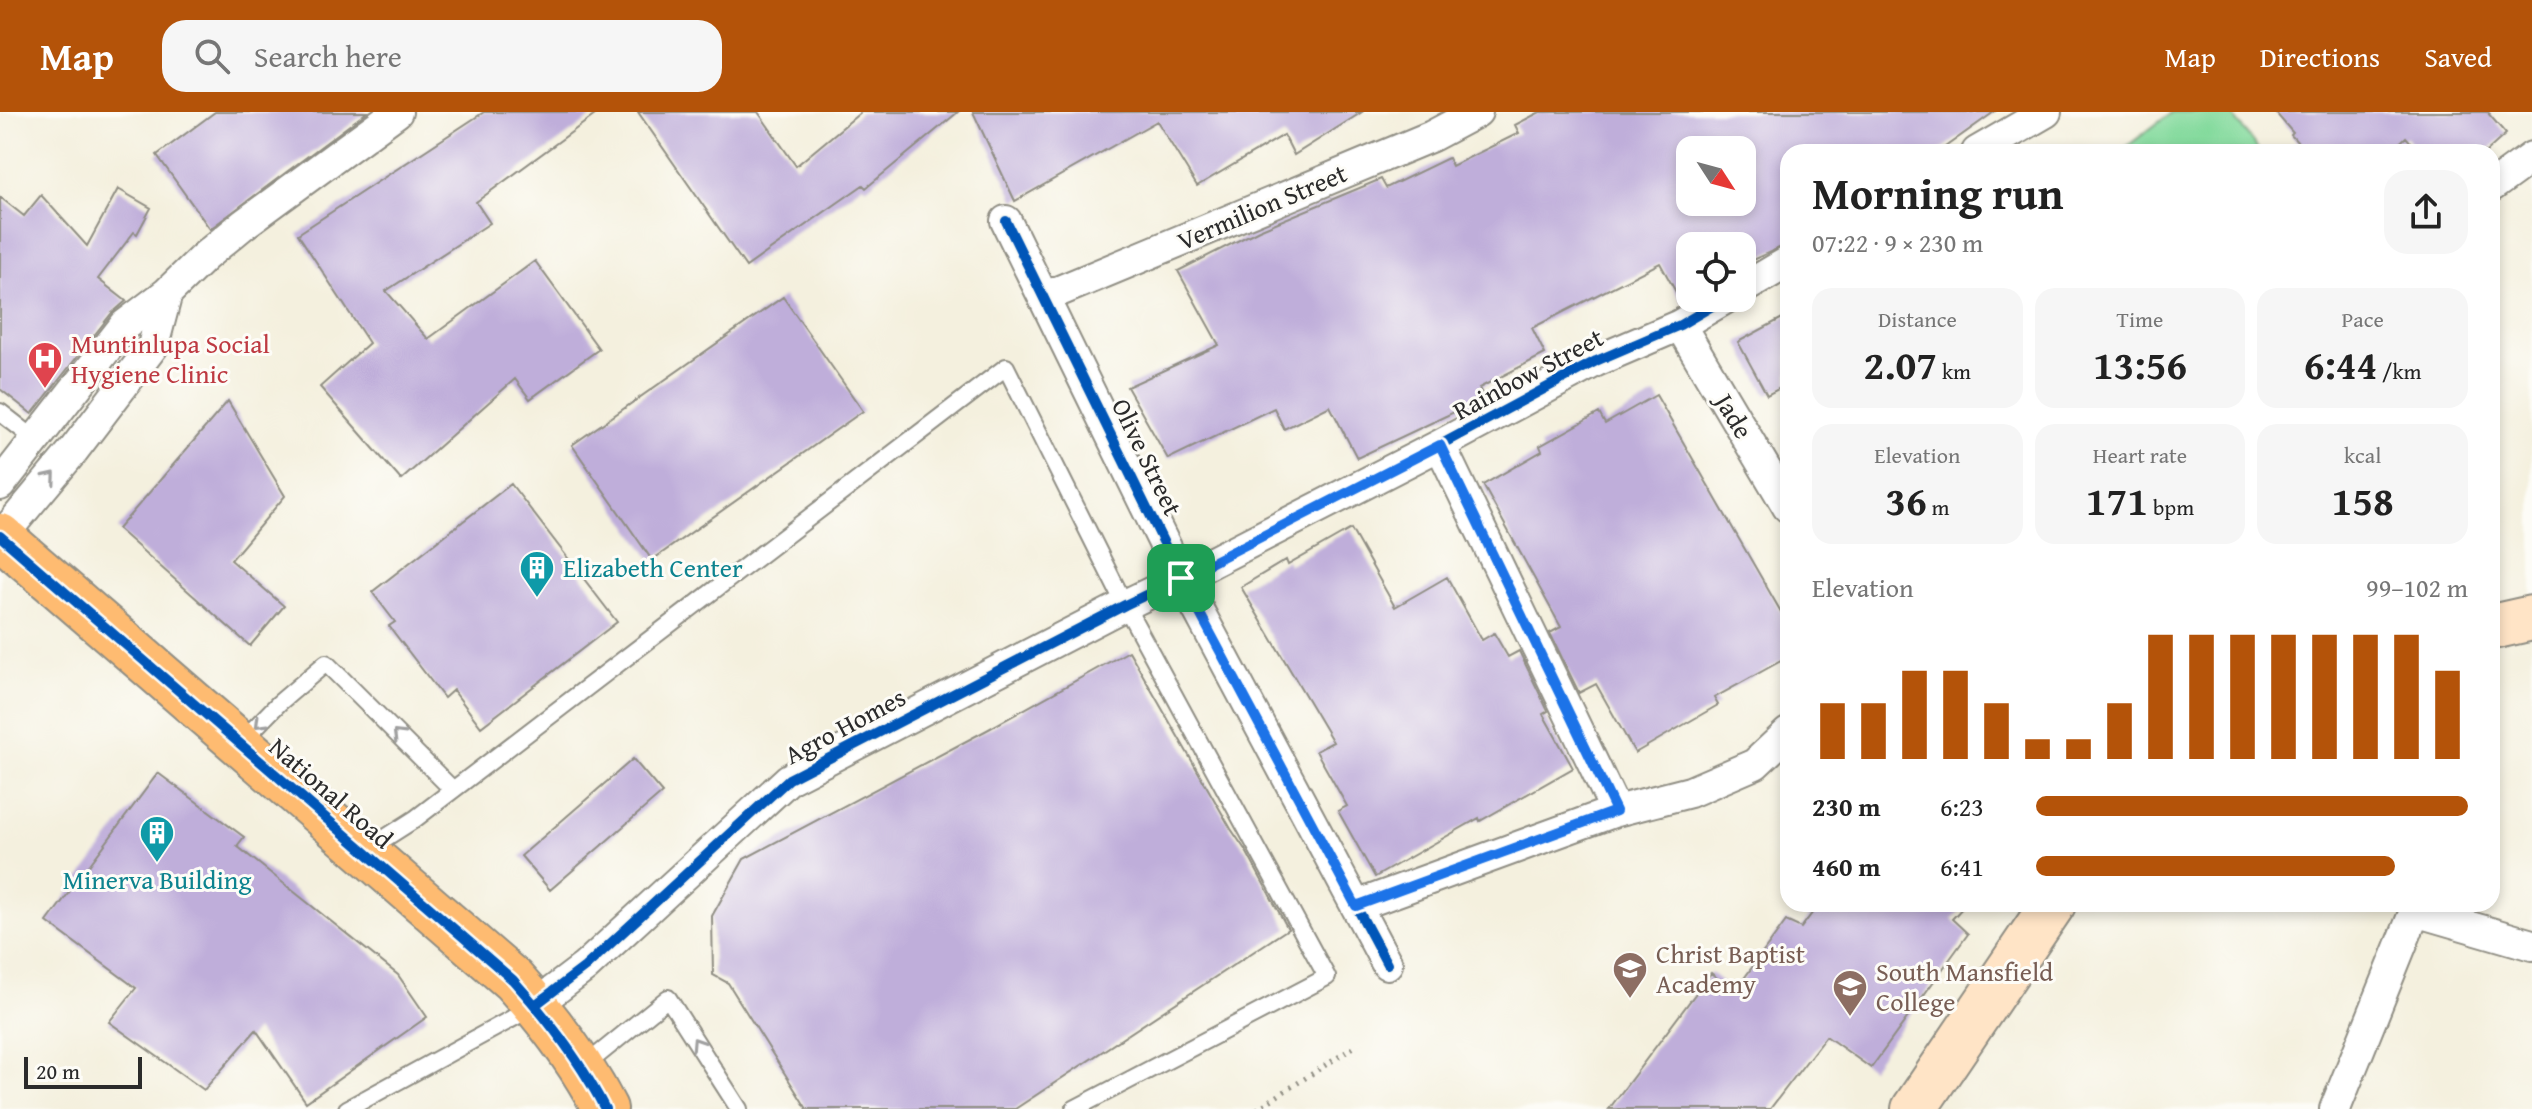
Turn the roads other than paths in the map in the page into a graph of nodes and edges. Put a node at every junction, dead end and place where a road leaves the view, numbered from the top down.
1 (397, 112) edge
2 (1477, 112) edge
3 (2046, 112) edge
4 (1991, 144) edge
5 (2532, 157) edge
6 (2500, 180) edge
7 (1006, 221) dead end
8 (1780, 267) edge
9 (1756, 281) edge
10 (167, 293) junction
11 (1045, 297) junction
12 (1702, 312) edge
13 (1680, 325) junction
14 (0, 412) edge
15 (36, 440) junction
16 (1440, 445) junction
17 (0, 485) edge
18 (1780, 494) edge
19 (1, 536) edge
20 (1181, 578) junction
21 (1125, 605) junction
22 (2532, 618) edge
23 (2500, 625) edge
24 (1780, 741) edge
25 (240, 743) junction
26 (453, 790) junction
27 (1616, 811) junction
28 (365, 851) junction
29 (1356, 906) junction
30 (2048, 912) edge
31 (2415, 912) edge
32 (2418, 912) edge
33 (2532, 945) edge
34 (1387, 964) dead end
35 (535, 1005) junction
36 (581, 1068) junction
37 (347, 1109) edge
38 (605, 1109) edge
39 (739, 1109) edge
40 (1074, 1109) edge
41 (1914, 1109) edge
42 (2335, 1109) edge

1 - 10 street
2 - 11 street, Vermilion Street
3 - 4 street
5 - 6 street
7 - 11 street, Olive Street
8 - 9 street
10 - 15 street
19 -> 10 street
11 - 20 street, Olive Street
12 - 13 street, Rainbow Street
13 - 16 street, Rainbow Street
13 - 18 street, Jade
14 - 15 lane
15 - 17 street
16 - 20 street, Rainbow Street
16 - 27 street
19 - 25 highway, National Road
20 - 21 street, Agro Homes
20 - 29 street, Olive Street
21 - 26 lane
21 - 35 street, Agro Homes
21 - 40 lane
22 - 23 street
24 - 27 street
26 -> 25 lane
25 - 28 highway, National Road
26 - 28 lane
27 - 29 street
28 - 35 highway, National Road
29 - 34 street, Olive Street
30 - 41 street
31 - 42 street
32 - 33 street
35 - 36 highway, National Road
35 - 37 lane
36 - 38 highway, National Road
39 -> 36 lane

